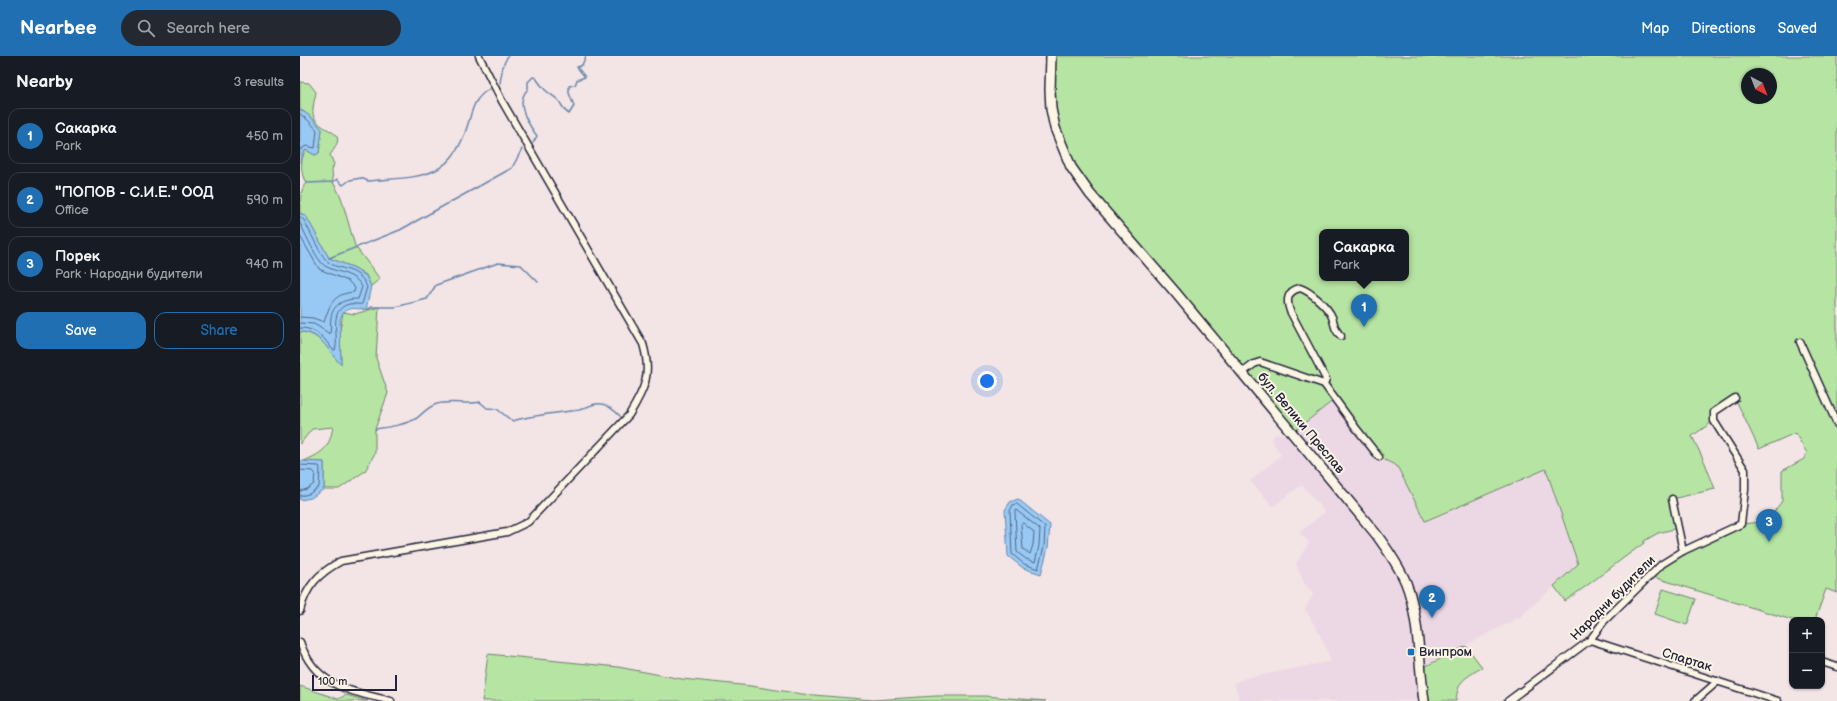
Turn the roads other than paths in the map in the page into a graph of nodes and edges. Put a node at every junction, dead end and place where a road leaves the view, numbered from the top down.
1 (479, 56) edge
2 (1051, 56) edge
3 (1341, 336) dead end
4 (1800, 342) dead end
5 (1242, 373) junction
6 (1324, 384) junction
7 (1735, 398) dead end
8 (1837, 424) edge
9 (1379, 457) dead end
10 (1672, 499) dead end
11 (1683, 551) junction
12 (300, 611) edge
13 (1590, 640) junction
14 (300, 642) edge
15 (1825, 663) edge
16 (1837, 667) edge
17 (1718, 681) junction
18 (391, 701) edge
19 (1424, 701) edge
20 (1508, 701) edge
21 (1695, 701) edge
22 (1778, 701) edge

1 - 12 street
2 - 5 main road, бул. Велики Преслав
3 - 6 street
4 - 8 street
5 - 6 street
5 - 19 main road, бул. Велики Преслав
6 - 9 street
7 - 11 street, Народни будители
10 - 11 street
11 - 13 street, Народни будители
13 - 17 street, Спартак
13 - 20 street, Народни будители
14 - 18 street
15 - 16 street
17 - 21 street
17 - 22 street, Спартак

